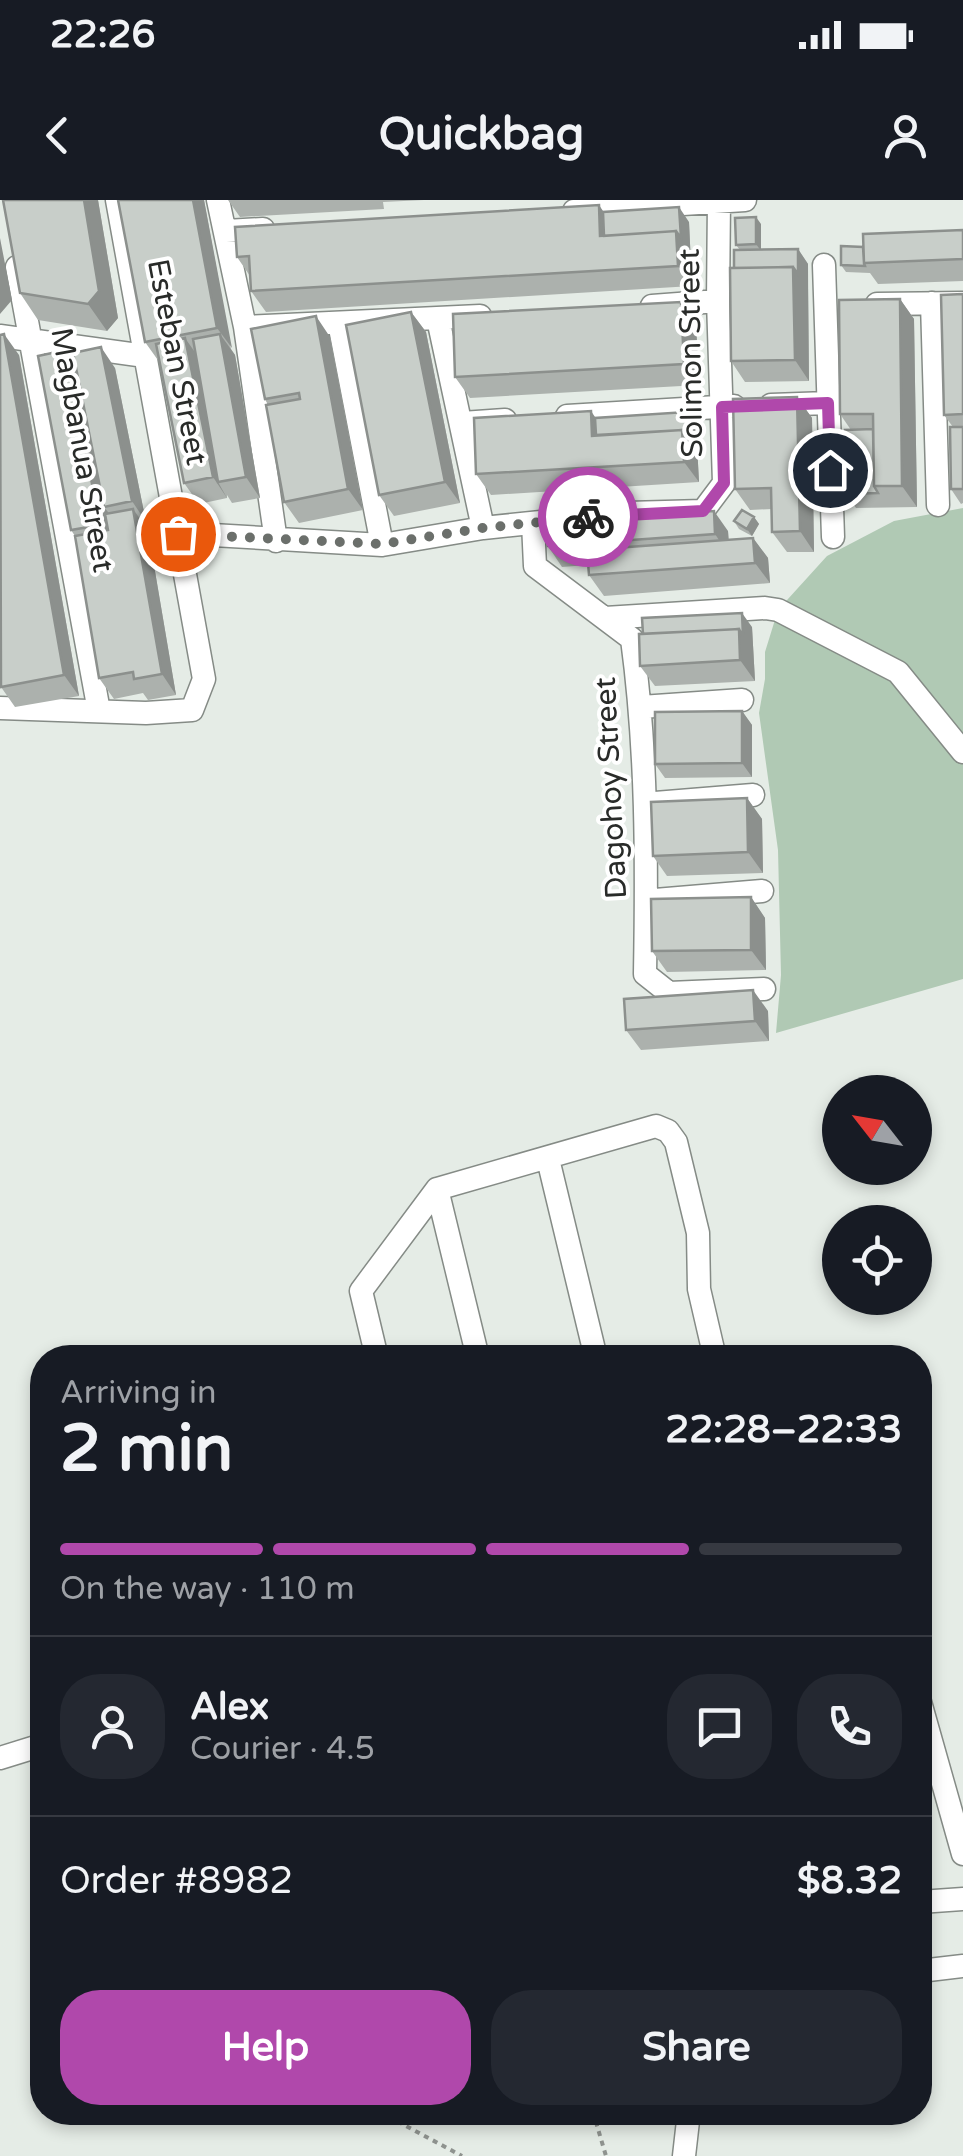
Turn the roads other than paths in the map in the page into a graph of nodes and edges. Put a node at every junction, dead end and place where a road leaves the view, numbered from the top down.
1 (116, 200) edge
2 (218, 200) edge
3 (745, 200) edge
4 (719, 201) edge
5 (548, 213) edge
6 (281, 228) edge
7 (226, 231) junction
8 (14, 253) edge
9 (824, 265) dead end
10 (718, 302) junction
11 (932, 303) junction
12 (963, 303) edge
13 (843, 305) junction
14 (629, 308) edge
15 (496, 315) edge
16 (438, 318) junction
17 (339, 323) junction
18 (245, 327) junction
19 (0, 336) edge
20 (31, 340) junction
21 (144, 356) junction
22 (828, 403) junction
23 (722, 407) junction
24 (462, 423) junction
25 (938, 505) dead end
26 (533, 523) junction
27 (483, 528) junction
28 (178, 534) junction
29 (833, 537) dead end
30 (276, 541) junction
31 (382, 544) junction
32 (605, 618) junction
33 (742, 700) dead end
34 (1, 704) edge
35 (642, 707) junction
36 (99, 711) junction
37 (963, 752) edge
38 (754, 796) dead end
39 (646, 804) junction
40 (762, 891) dead end
41 (646, 901) junction
42 (764, 989) dead end
43 (548, 1159) junction
44 (436, 1189) junction
45 (374, 1345) edge
46 (475, 1345) edge
47 (593, 1345) edge
48 (713, 1345) edge
49 (932, 1744) edge
50 (30, 1749) edge
51 (0, 1758) edge
52 (963, 1854) edge
53 (963, 1898) edge
54 (932, 1901) edge
55 (963, 1966) edge
56 (932, 1969) edge
57 (688, 2125) edge
58 (684, 2156) edge

1 - 21 street, Esteban Street
2 - 7 street
3 - 4 street
4 - 5 street
4 - 10 street, Solimon Street
6 - 7 street
7 - 18 street
8 - 20 street, Magbanua Street
9 - 13 street
10 - 14 street
10 - 23 street, Solimon Street
11 - 12 street
11 - 13 street
11 - 25 street
13 - 22 street
15 - 16 street
16 - 17 street
16 - 24 street
17 - 18 street
17 - 31 street
18 - 30 street
19 - 20 street
20 - 21 street
20 - 36 street, Magbanua Street
21 - 28 street, Esteban Street
22 - 23 street
22 - 29 street
23 - 24 street
23 - 26 street, Solimon Street
24 - 27 street
26 - 27 street, Solimon Street
26 - 32 street, Dagohoy Street
27 - 31 street, Solimon Street
28 - 30 street, Solimon Street
28 - 36 street, Esteban Street
30 - 31 street, Solimon Street
32 - 35 street, Dagohoy Street
32 - 37 street
33 - 35 street
34 - 36 street
35 - 39 street, Dagohoy Street
38 - 39 street
39 - 41 street, Dagohoy Street
40 - 41 street
41 - 42 street, Dagohoy Street
43 - 44 street
43 - 47 street
43 - 48 street
44 - 45 street
44 - 46 street
49 - 52 street
50 - 51 street
53 - 54 street
55 - 56 street
57 - 58 street

